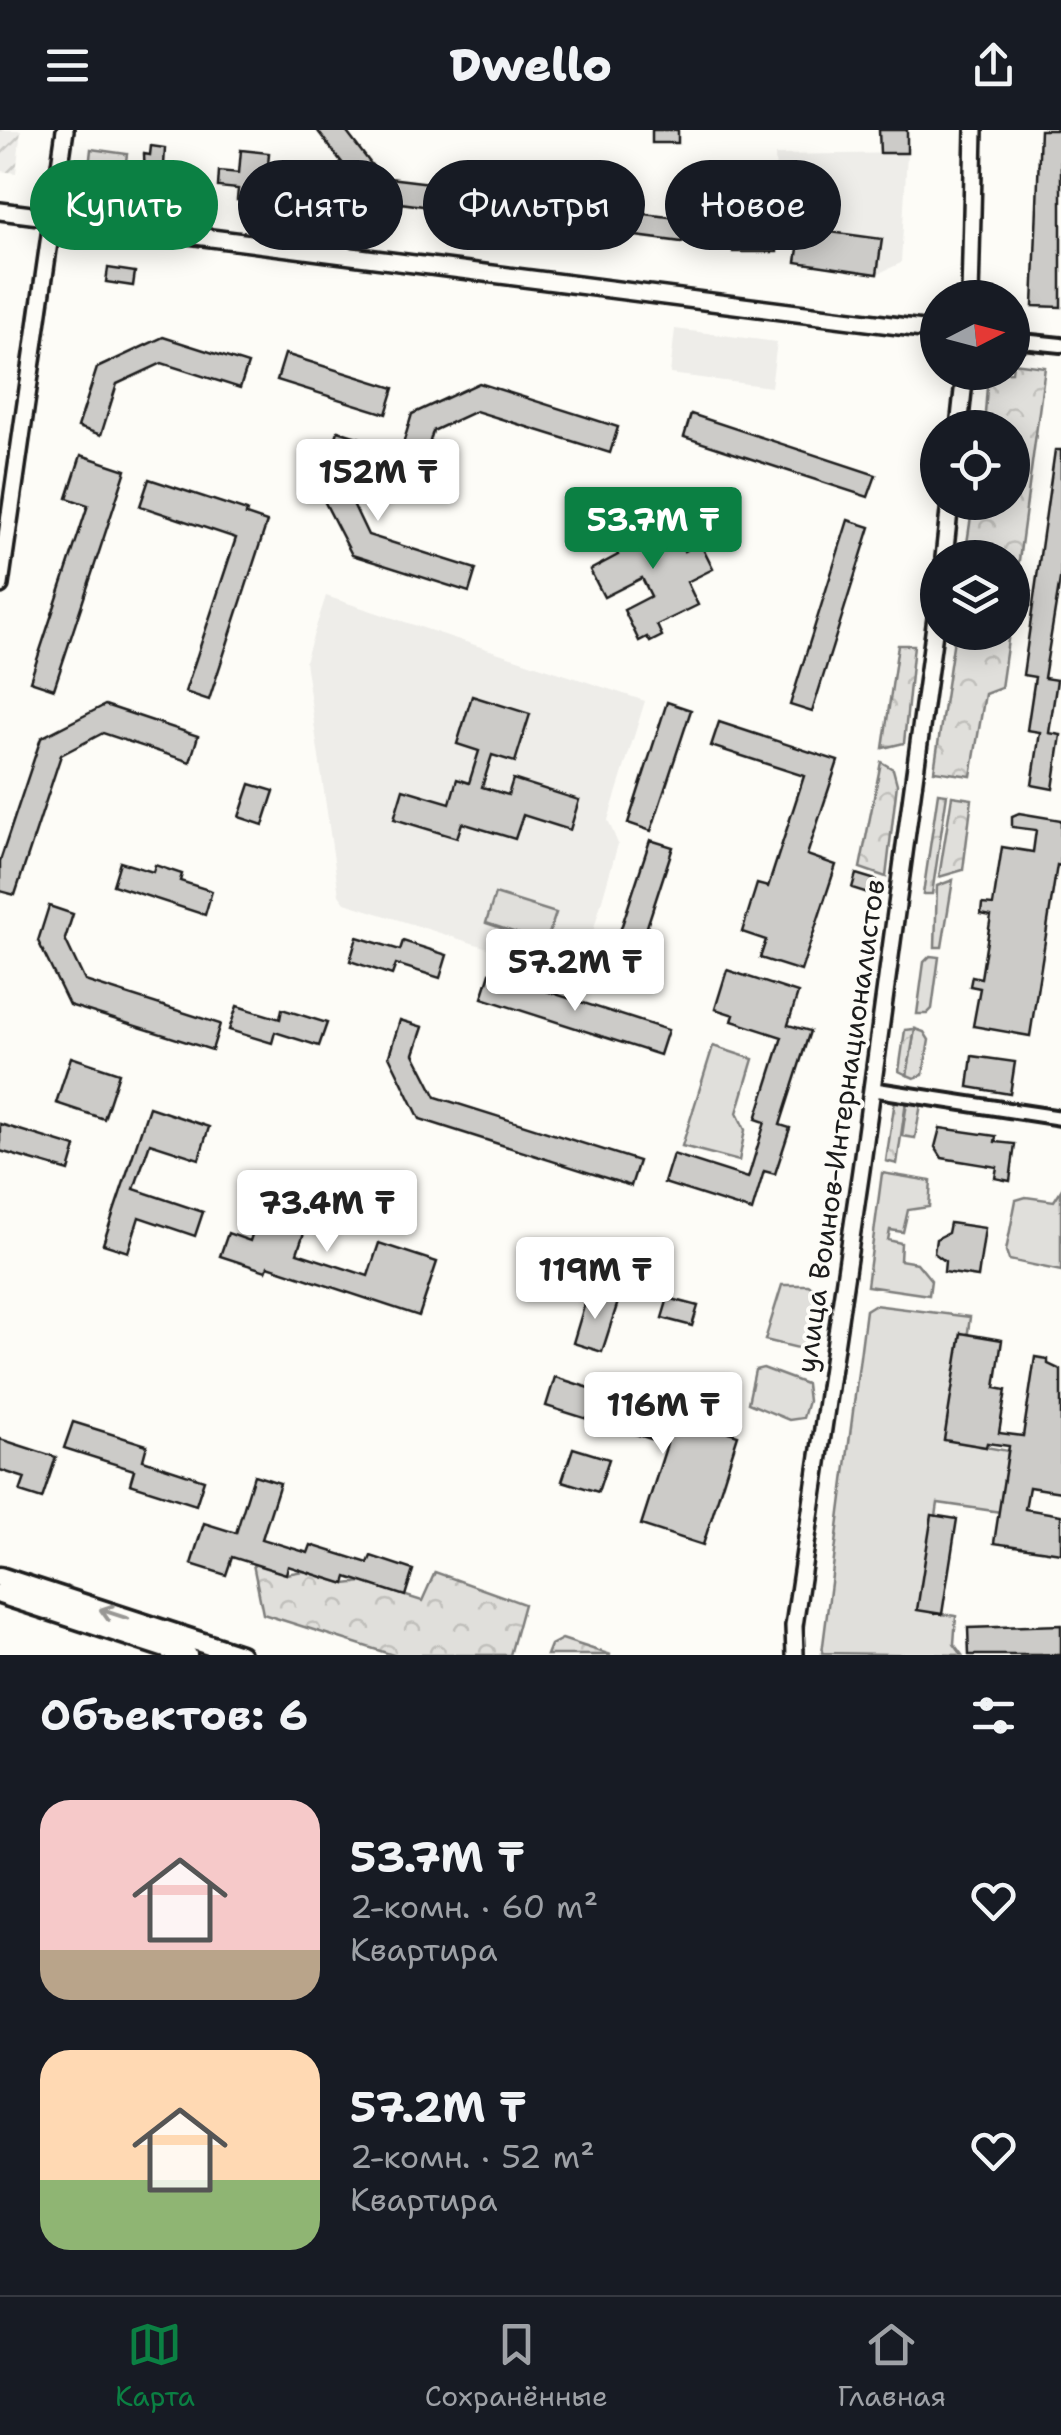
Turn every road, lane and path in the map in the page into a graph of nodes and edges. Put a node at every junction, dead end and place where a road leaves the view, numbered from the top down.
1 (65, 130) edge
2 (974, 130) edge
3 (61, 160) edge
4 (0, 211) edge
5 (30, 215) edge
6 (218, 239) edge
7 (48, 250) edge
8 (970, 280) edge
9 (920, 329) edge
10 (1030, 342) edge
11 (1061, 345) edge
12 (0, 585) edge
13 (932, 650) edge
14 (871, 1089) junction
15 (1061, 1118) edge
16 (0, 1577) edge
17 (0, 1594) edge
18 (187, 1655) edge
19 (240, 1655) edge
20 (795, 1655) edge

1 - 3 street
2 - 8 street
4 - 5 street
6 - 9 street
7 - 12 street
10 - 11 street
13 - 14 street, улица Воинов-Интернационалистов
14 - 15 street
14 - 20 street, улица Воинов-Интернационалистов
19 -> 16 main road
17 - 18 main road

